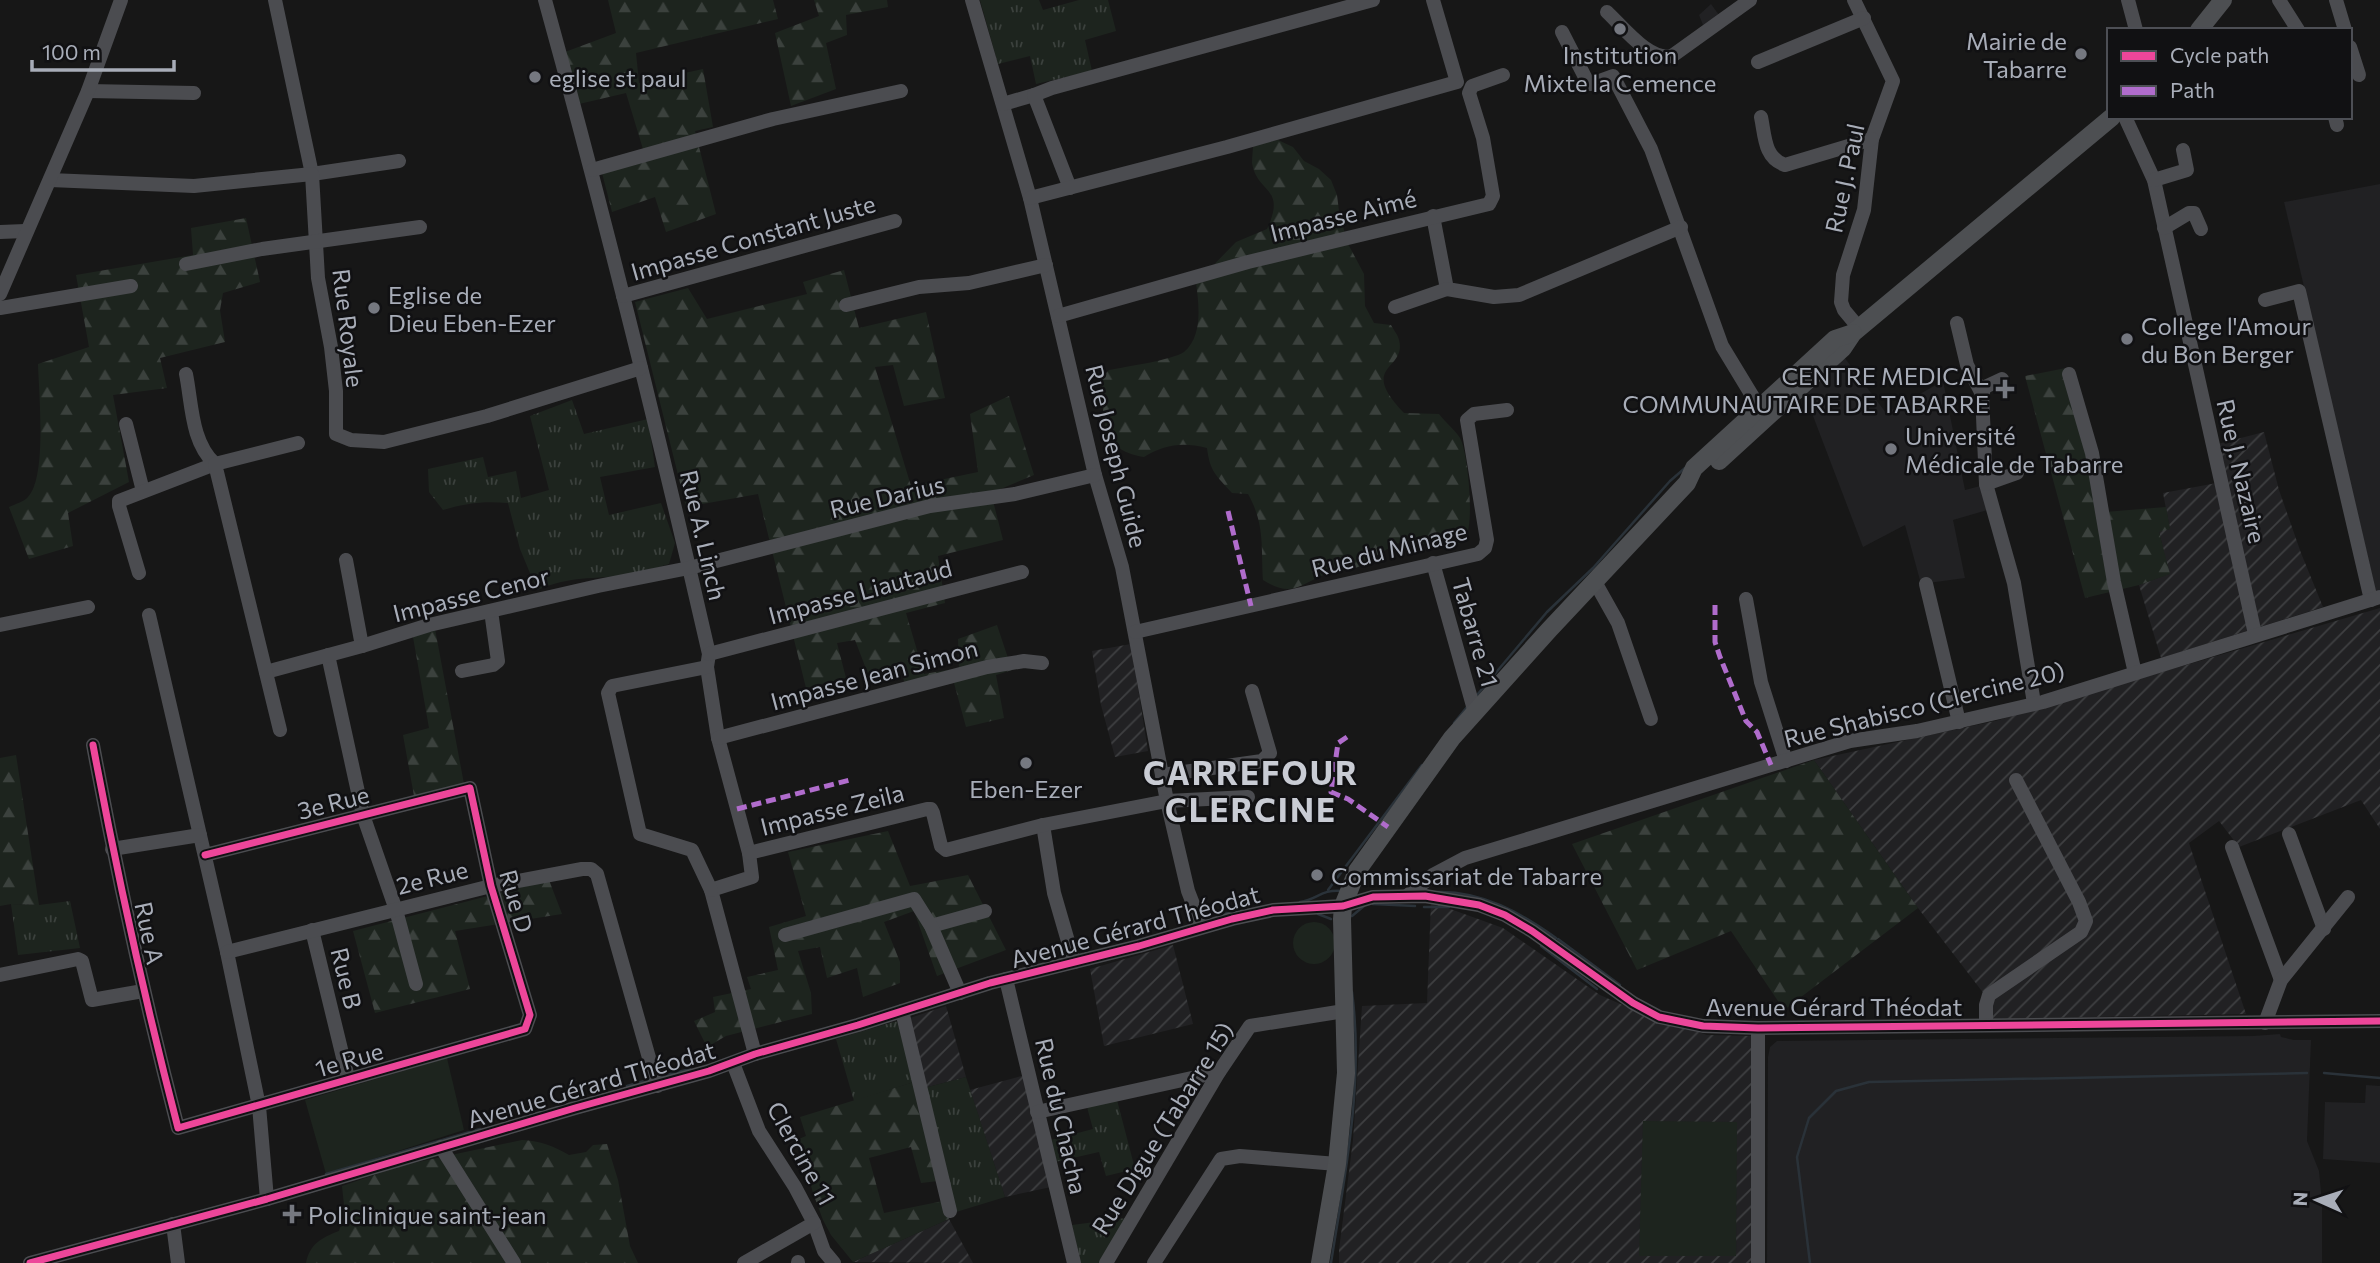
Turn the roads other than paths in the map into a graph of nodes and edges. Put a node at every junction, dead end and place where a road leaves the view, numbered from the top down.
1 (121, 0) edge
2 (275, 0) edge
3 (545, 0) edge
4 (972, 0) edge
5 (1373, 0) edge
6 (1433, 0) edge
7 (1750, 0) edge
8 (1854, 0) edge
9 (2128, 0) edge
10 (2222, 0) edge
11 (2278, 0) edge
12 (2336, 0) edge
13 (1607, 12) dead end
14 (1864, 18) junction
15 (2135, 28) edge
16 (2201, 28) edge
17 (2297, 28) edge
18 (2344, 28) edge
19 (1562, 32) dead end
20 (2352, 53) edge
21 (1758, 62) dead end
22 (1503, 75) dead end
23 (2359, 75) dead end
24 (88, 91) junction
25 (901, 91) dead end
26 (194, 93) dead end
27 (1034, 95) junction
28 (1003, 104) junction
29 (1761, 117) dead end
30 (2110, 119) edge
31 (2125, 119) edge
32 (1872, 139) junction
33 (2183, 150) dead end
34 (399, 161) dead end
35 (592, 170) junction
36 (312, 174) junction
37 (50, 180) junction
38 (2154, 180) junction
39 (1070, 188) junction
40 (1030, 198) junction
41 (1433, 216) junction
42 (895, 221) dead end
43 (420, 227) dead end
44 (1681, 227) junction
45 (2164, 228) junction
46 (2201, 229) dead end
47 (25, 231) junction
48 (0, 232) edge
49 (316, 241) junction
50 (186, 264) dead end
51 (1046, 265) junction
52 (131, 286) dead end
53 (1447, 289) junction
54 (0, 294) edge
55 (623, 296) junction
56 (2265, 300) dead end
57 (846, 305) dead end
58 (1395, 307) dead end
59 (0, 308) edge
60 (1058, 316) junction
61 (1958, 323) dead end
62 (1856, 331) junction
63 (641, 368) junction
64 (186, 374) dead end
65 (2068, 374) dead end
66 (2002, 379) dead end
67 (1982, 394) junction
68 (1759, 407) junction
69 (1507, 410) dead end
70 (126, 424) dead end
71 (298, 443) dead end
72 (215, 464) junction
73 (2017, 473) dead end
74 (1095, 474) junction
75 (1687, 482) junction
76 (1986, 484) junction
77 (143, 491) junction
78 (346, 560) dead end
79 (1433, 564) junction
80 (690, 568) junction
81 (1023, 572) dead end
82 (139, 573) dead end
83 (1595, 582) junction
84 (1926, 584) dead end
85 (1746, 599) dead end
86 (2376, 599) edge
87 (88, 607) dead end
88 (491, 611) junction
89 (149, 615) dead end
90 (0, 625) edge
91 (1135, 632) junction
92 (2255, 634) junction
93 (362, 646) junction
94 (328, 655) junction
95 (708, 660) junction
96 (1042, 663) dead end
97 (266, 671) junction
98 (462, 671) dead end
99 (2136, 673) junction
100 (1252, 691) dead end
101 (2034, 703) junction
102 (1475, 713) junction
103 (1651, 719) dead end
104 (1959, 722) junction
105 (280, 730) dead end
106 (718, 738) junction
107 (93, 745) dead end
108 (1786, 761) junction
109 (1162, 775) junction
110 (2016, 780) dead end
111 (470, 788) joint
112 (1248, 797) dead end
113 (1167, 801) junction
114 (363, 815) junction
115 (1043, 825) junction
116 (2289, 834) dead end
117 (200, 835) junction
118 (2232, 847) dead end
119 (112, 849) junction
120 (749, 853) junction
121 (205, 855) junction
122 (491, 886) junction
123 (711, 890) junction
124 (1407, 896) junction
125 (2348, 897) dead end
126 (1343, 906) junction
127 (396, 910) junction
128 (985, 911) dead end
129 (931, 926) junction
130 (1202, 927) junction
131 (2324, 929) junction
132 (312, 930) junction
133 (785, 936) dead end
134 (227, 952) junction
135 (1073, 957) junction
136 (0, 975) edge
137 (1006, 979) junction
138 (2281, 980) junction
139 (416, 984) dead end
140 (143, 991) junction
141 (960, 993) junction
142 (902, 1011) junction
143 (1344, 1011) junction
144 (2380, 1021) edge
145 (2265, 1023) junction
146 (529, 1024) joint
147 (1986, 1025) junction
148 (1758, 1028) junction
149 (754, 1052) junction
150 (733, 1063) junction
151 (1219, 1072) junction
152 (348, 1078) junction
153 (657, 1086) junction
154 (259, 1106) junction
155 (1037, 1112) junction
156 (177, 1128) joint
157 (441, 1147) junction
158 (1337, 1164) junction
159 (267, 1199) junction
160 (950, 1211) dead end
161 (814, 1223) junction
162 (173, 1224) junction
163 (34, 1263) edge
164 (178, 1263) edge
165 (514, 1263) edge
166 (744, 1263) edge
167 (834, 1263) edge
168 (1074, 1263) edge
169 (1106, 1263) edge
170 (1154, 1263) edge
171 (1320, 1263) edge
172 (1758, 1263) edge

1 - 24 street
2 - 36 street, Rue Royale
3 - 35 street, Rue A. Linch
4 - 28 street, Rue Joseph Guide
5 - 27 street
6 - 39 street
7 - 13 street
8 - 14 street, Rue J. Paul
9 - 15 street
10 - 16 main road
11 - 17 street
12 - 18 street
14 - 21 street
14 - 32 street, Rue J. Paul
19 - 44 street
20 - 23 street
22 - 41 street, Impasse Aimé
24 - 26 street
24 - 37 street
25 - 35 street
27 - 28 street
27 - 39 street
28 - 40 street, Rue Joseph Guide
29 - 32 street
30 - 62 main road
31 - 38 street, Rue J. Nazaire
32 - 62 street, Rue J. Paul
33 - 38 street
34 - 36 street
35 - 55 street, Rue A. Linch
36 - 37 street
36 - 49 street, Rue Royale
37 - 47 street
38 - 45 street, Rue J. Nazaire
39 - 40 street
40 - 51 street, Rue Joseph Guide
41 - 53 street
41 - 60 street, Impasse Aimé
42 - 55 street, Impasse Constant Juste
43 - 49 street
44 - 53 street
44 - 68 street
45 - 46 street
45 - 92 street, Rue J. Nazaire
47 - 48 street
47 - 54 street
49 - 50 street
49 - 63 street, Rue Royale
51 - 57 street
51 - 60 street, Rue Joseph Guide
52 - 59 street
53 - 58 street
55 - 63 street, Rue A. Linch
56 - 86 street
60 - 74 street, Rue Joseph Guide
61 - 67 street
62 - 68 main road
62 - 75 main road
63 - 80 street, Rue A. Linch
64 - 72 street
65 - 99 street
66 - 67 street
67 - 76 street
68 - 75 main road
69 - 79 street, Rue du Minage
70 - 77 street
71 - 72 street
72 - 77 street
72 - 97 street
73 - 76 street
74 - 80 street, Rue Darius
74 - 91 street, Rue Joseph Guide
75 - 83 main road
76 - 101 street
77 - 82 street
78 - 93 street
79 - 91 street, Rue du Minage
79 - 102 street, Tabarre 21
80 - 88 street, Impasse Cenor
80 - 95 street, Rue A. Linch
81 - 95 street, Impasse Liautaud
83 - 102 main road
83 - 103 street
84 - 104 street
85 - 108 street
86 - 92 street, Rue Shabisco (Clercine 20)
87 - 90 street
88 - 93 street, Impasse Cenor
88 - 98 street
89 - 117 street
91 - 109 street, Rue Joseph Guide
92 - 99 street, Rue Shabisco (Clercine 20)
93 - 94 street, Impasse Cenor
94 - 97 street, Impasse Cenor
94 - 114 street
95 - 106 street, Rue A. Linch
95 - 123 street, Impasse Liautaud
96 - 106 street, Impasse Jean Simon
97 - 105 street
99 - 101 street, Rue Shabisco (Clercine 20)
100 - 109 street
101 - 104 street, Rue Shabisco (Clercine 20)
102 - 126 main road
104 - 108 street, Rue Shabisco (Clercine 20)
106 - 120 street, Rue A. Linch
107 - 119 street, Rue A
108 - 124 street, Rue Shabisco (Clercine 20)
109 - 113 street, Rue Joseph Guide
110 - 147 street
111 - 114 street, 3e Rue
111 - 122 street, Rue D
112 - 113 street
113 - 115 street
113 - 130 street, Rue Joseph Guide
114 - 121 street, 3e Rue
114 - 127 street
115 - 120 street, Impasse Zeila
115 - 135 street
116 - 131 street
117 - 119 street
117 - 121 street
118 - 138 street
119 - 140 street, Rue A
120 - 123 street
121 - 134 street
122 - 127 street, 2e Rue
122 - 146 street, Rue D
122 - 153 street, 2e Rue
123 - 149 street
124 - 126 street, Avenue Gérard Théodat
124 - 148 street, Avenue Gérard Théodat
125 - 131 street
126 - 130 street, Avenue Gérard Théodat
126 - 143 main road
127 - 132 street, 2e Rue
127 - 139 street
128 - 129 street
129 - 133 street
129 - 141 street
130 - 135 street, Avenue Gérard Théodat
131 - 138 street
132 - 134 street, 2e Rue
132 - 152 street, Rue B
134 - 154 street
135 - 137 street, Avenue Gérard Théodat
136 - 140 street
137 - 141 street, Avenue Gérard Théodat
137 - 155 street, Rue du Chacha
138 - 145 street
140 - 156 street, Rue A
141 - 142 street, Avenue Gérard Théodat
142 - 149 street, Avenue Gérard Théodat
142 - 160 street
143 - 151 street, Rue Digue (Tabarre 15)
143 - 158 main road
144 - 145 street, Avenue Gérard Théodat
145 - 147 street, Avenue Gérard Théodat
146 - 152 street, 1e Rue
147 - 148 street, Avenue Gérard Théodat
148 - 172 street
149 - 150 street, Avenue Gérard Théodat
150 - 153 street, Avenue Gérard Théodat
150 - 161 street, Clercine 11
151 - 155 street
151 - 169 street, Rue Digue (Tabarre 15)
152 - 154 street, 1e Rue
153 - 157 street, Avenue Gérard Théodat
154 - 156 street, 1e Rue
154 - 159 street
155 - 168 street, Rue du Chacha
157 - 159 street, Avenue Gérard Théodat
157 - 165 street
158 - 170 street
158 - 171 main road
159 - 162 street, Avenue Gérard Théodat
161 - 166 street
161 - 167 street, Clercine 11
162 - 163 street, Avenue Gérard Théodat
162 - 164 street

